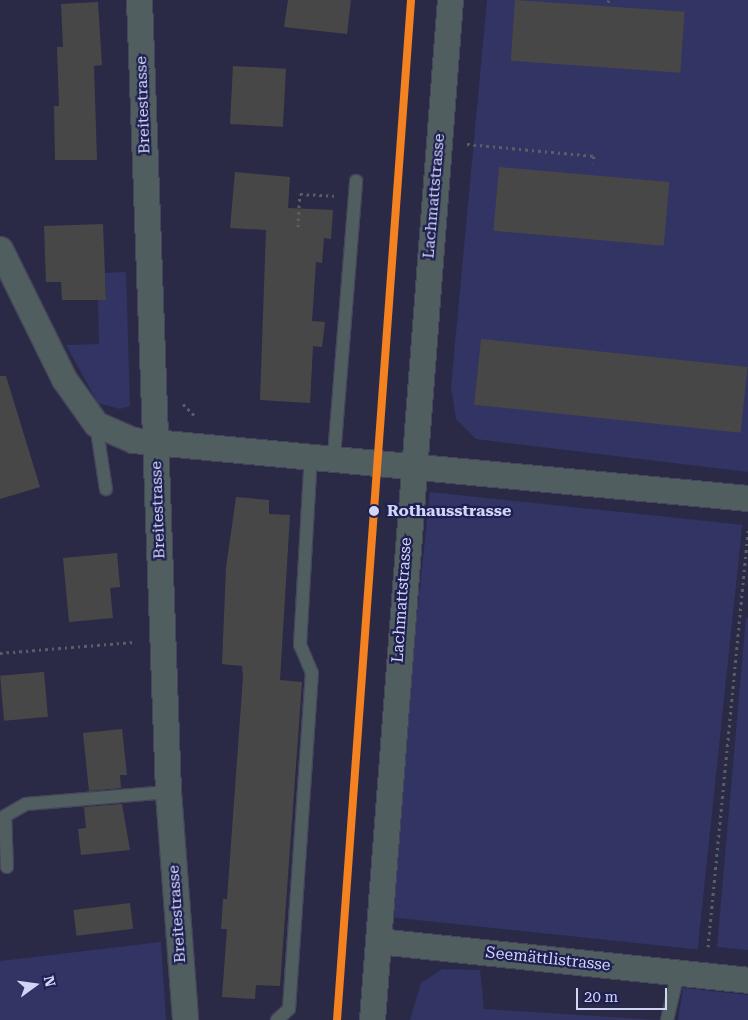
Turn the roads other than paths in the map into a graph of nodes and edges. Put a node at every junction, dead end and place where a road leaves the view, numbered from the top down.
1 (139, 0) edge
2 (450, 0) edge
3 (356, 181) dead end
4 (0, 249) edge
5 (96, 424) junction
6 (155, 445) junction
7 (323, 456) junction
8 (412, 464) junction
9 (106, 489) dead end
10 (748, 498) edge
11 (168, 792) junction
12 (7, 867) dead end
13 (378, 941) junction
14 (678, 973) junction
15 (748, 980) edge
16 (188, 1020) edge
17 (277, 1020) edge
18 (372, 1020) edge
19 (667, 1020) edge

1 - 6 street, Breitestrasse
2 - 8 street, Lachmattstrasse
3 - 7 lane
4 - 5 street
5 - 6 street
5 - 9 lane
6 - 7 street
6 - 11 street, Breitestrasse
7 - 8 street
7 - 17 lane
8 - 10 street
8 - 13 street, Lachmattstrasse
11 - 12 lane
11 - 16 street, Breitestrasse
13 - 14 street, Seemättlistrasse
13 - 18 street, Lachmattstrasse
14 - 15 street, Seemättlistrasse
14 - 19 lane

